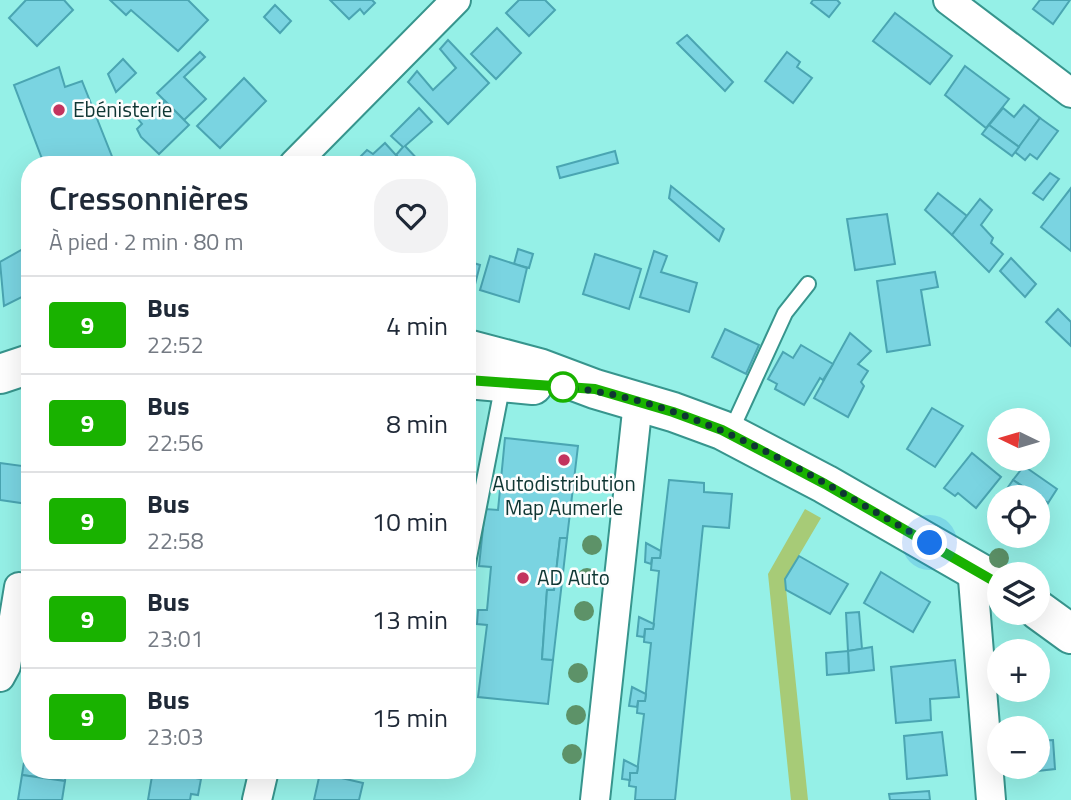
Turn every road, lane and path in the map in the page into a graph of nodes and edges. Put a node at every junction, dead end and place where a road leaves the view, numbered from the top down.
1 (456, 0) edge
2 (948, 0) edge
3 (1071, 93) edge
4 (302, 156) edge
5 (807, 284) dead end
6 (476, 351) edge
7 (476, 362) edge
8 (21, 367) edge
9 (540, 368) junction
10 (0, 374) edge
11 (485, 381) edge
12 (595, 389) junction
13 (638, 402) junction
14 (730, 434) junction
15 (476, 474) edge
16 (985, 575) edge
17 (19, 587) dead end
18 (1050, 619) edge
19 (1071, 634) edge
20 (0, 677) edge
21 (262, 779) edge
22 (257, 800) edge
23 (595, 800) edge
24 (991, 800) edge

1 - 4 street
2 - 3 street
5 - 14 lane
6 - 9 street
7 - 9 street
8 - 10 street
9 - 12 street
11 - 12 street
11 - 15 lane
12 - 13 street
13 - 14 street
13 - 23 street
14 - 16 street
16 - 24 street
17 - 20 street
18 - 19 street
21 - 22 street

